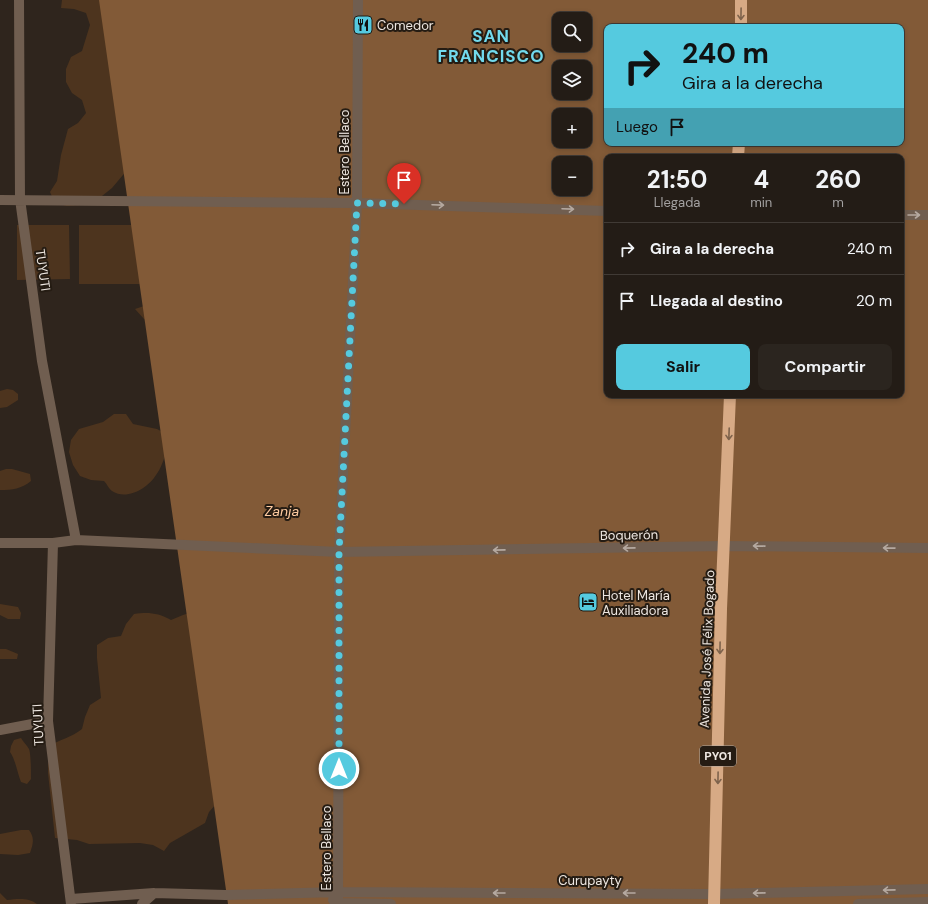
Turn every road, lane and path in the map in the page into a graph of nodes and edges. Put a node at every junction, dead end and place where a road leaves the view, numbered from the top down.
1 (19, 0) edge
2 (358, 0) edge
3 (742, 0) edge
4 (741, 24) edge
5 (0, 200) edge
6 (20, 200) junction
7 (357, 203) junction
8 (604, 211) edge
9 (904, 215) edge
10 (928, 215) edge
11 (730, 398) edge
12 (76, 540) junction
13 (0, 543) edge
14 (53, 543) junction
15 (725, 546) junction
16 (928, 548) edge
17 (335, 552) junction
18 (48, 721) junction
19 (0, 730) edge
20 (928, 889) edge
21 (339, 892) junction
22 (324, 893) junction
23 (154, 894) junction
24 (715, 899) edge
25 (71, 901) edge
26 (928, 902) edge
27 (142, 904) edge
28 (338, 904) edge
29 (391, 904) edge
30 (858, 904) edge

1 - 6 street, TUYUTI
2 - 7 street, Estero Bellaco
3 -> 4 highway
5 - 6 street
6 - 7 street
6 - 12 street, TUYUTI
7 -> 8 street
7 - 17 street, Estero Bellaco
9 -> 10 street
11 -> 15 highway, Avenida José Félix Bogado / PY01
12 - 14 street, Boquerón
12 - 17 street, Boquerón
13 - 14 street, Boquerón
14 - 18 street, TUYUTI
16 -> 15 street, Boquerón
15 -> 17 street, Boquerón
15 -> 24 highway, Avenida José Félix Bogado / PY01
17 - 21 street, Estero Bellaco
18 - 19 street
18 - 25 street, TUYUTI
20 -> 24 street, Curupayty
21 - 22 street, Curupayty
24 -> 21 street, Curupayty
21 - 28 street, Estero Bellaco
22 - 23 street, Curupayty
22 - 28 street
23 - 25 street, Curupayty
23 - 27 street
26 - 30 street
28 - 29 street

